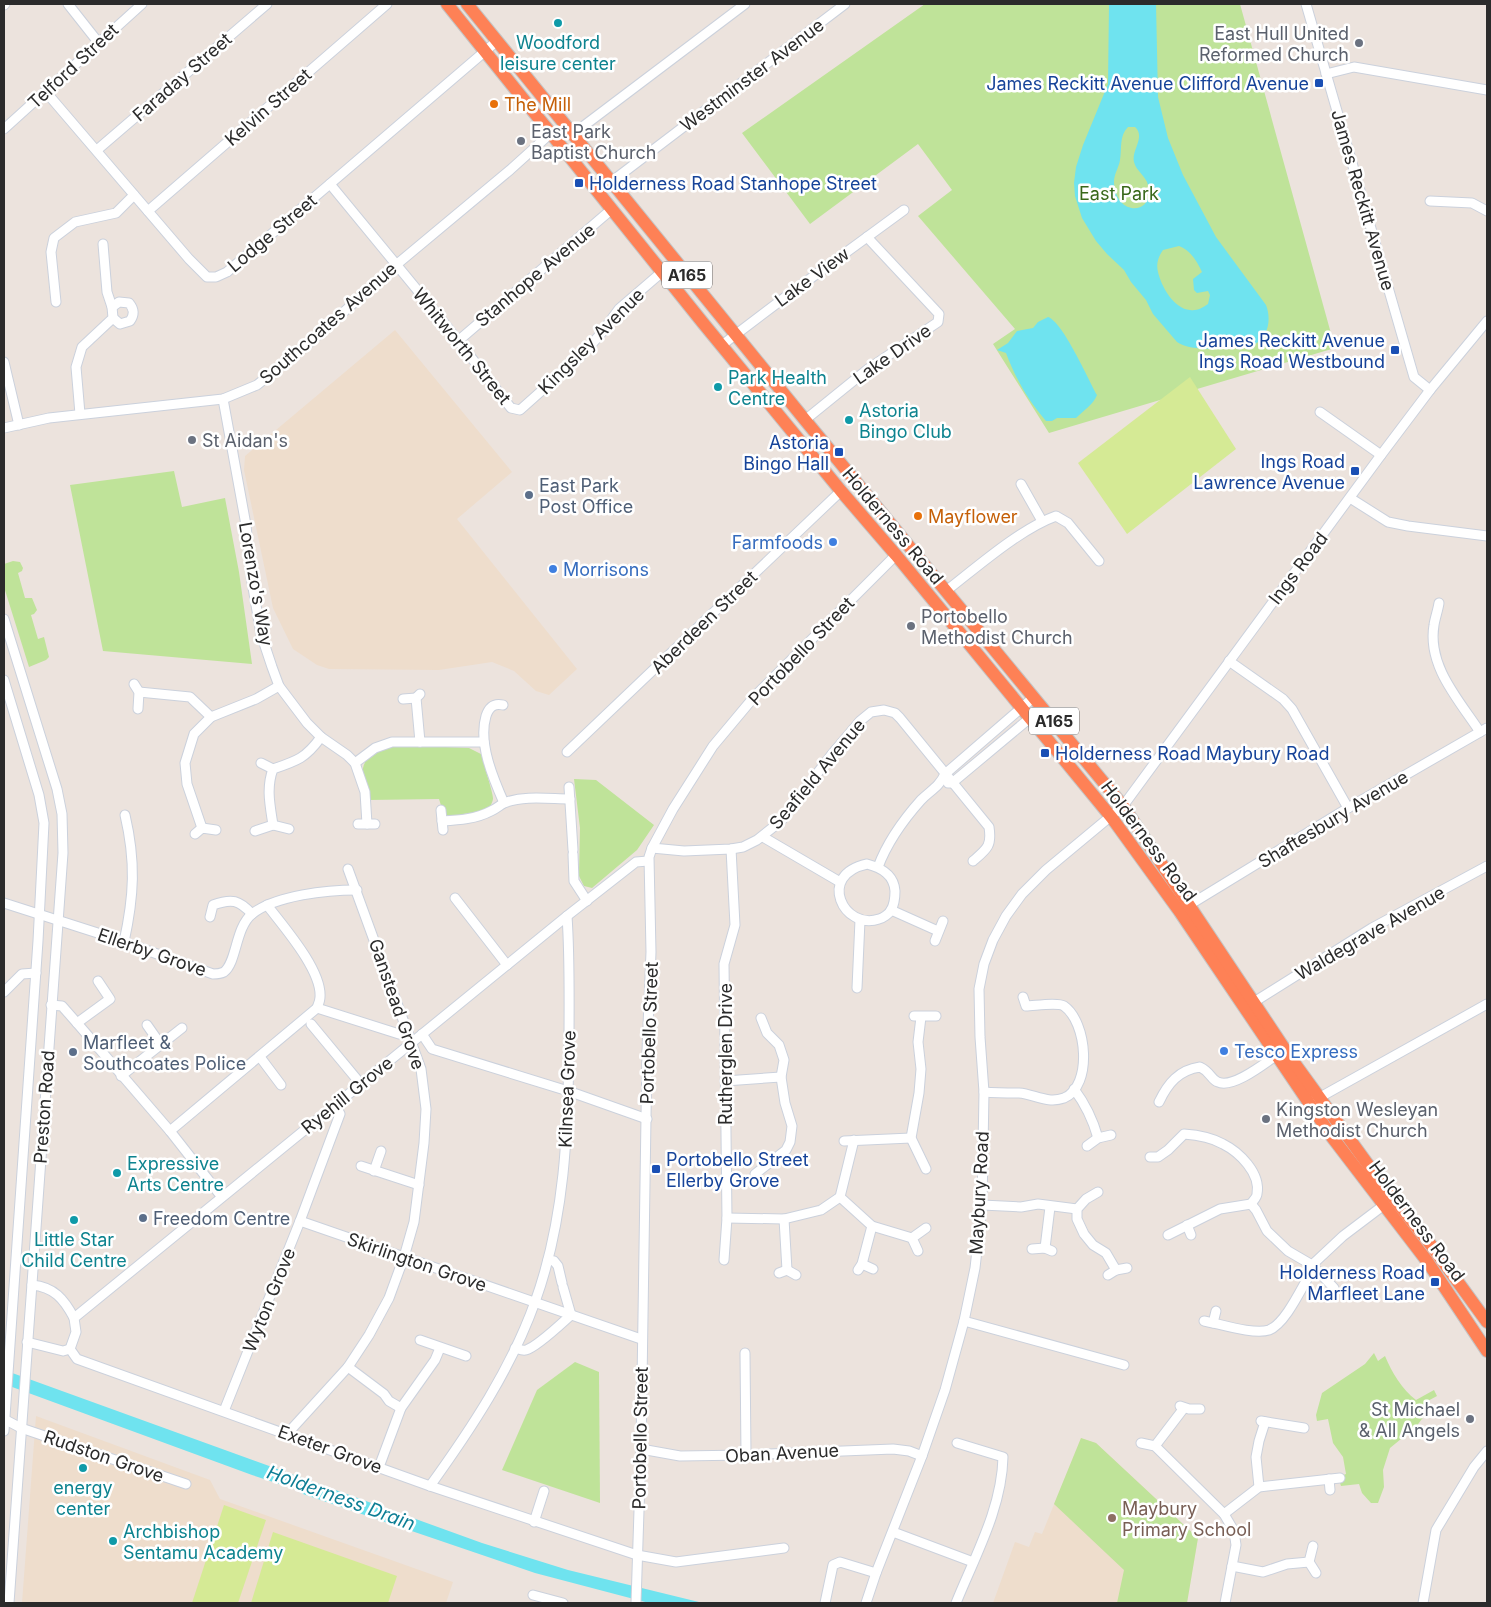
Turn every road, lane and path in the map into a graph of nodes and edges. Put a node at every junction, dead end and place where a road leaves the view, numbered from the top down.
1 (68, 4) edge
2 (142, 4) edge
3 (267, 4) edge
4 (387, 4) edge
5 (447, 4) edge
6 (467, 4) edge
7 (745, 4) edge
8 (846, 4) edge
9 (1306, 4) edge
10 (497, 41) junction
11 (98, 42) junction
12 (485, 51) junction
13 (1326, 74) junction
14 (1487, 90) edge
15 (46, 92) junction
16 (4, 129) edge
17 (551, 133) junction
18 (573, 134) junction
19 (97, 150) junction
20 (611, 182) junction
21 (330, 184) junction
22 (134, 195) junction
23 (1430, 201) dead end
24 (612, 209) junction
25 (904, 210) dead end
26 (148, 211) junction
27 (1487, 211) edge
28 (867, 237) junction
29 (103, 244) dead end
30 (396, 265) junction
31 (662, 272) junction
32 (56, 302) dead end
33 (112, 307) junction
34 (113, 318) junction
35 (1487, 321) edge
36 (735, 334) junction
37 (458, 341) junction
38 (722, 345) junction
39 (4, 362) edge
40 (1430, 390) junction
41 (223, 399) junction
42 (520, 410) joint
43 (1320, 412) dead end
44 (80, 414) junction
45 (805, 420) junction
46 (19, 425) junction
47 (4, 428) edge
48 (1381, 455) junction
49 (1021, 484) dead end
50 (841, 491) junction
51 (1350, 498) junction
52 (1042, 521) junction
53 (1487, 536) edge
54 (896, 555) junction
55 (1099, 561) dead end
56 (946, 591) junction
57 (1439, 603) dead end
58 (4, 618) edge
59 (1229, 661) junction
60 (4, 680) edge
61 (279, 686) junction
62 (403, 699) dead end
63 (1038, 702) junction
64 (503, 706) dead end
65 (138, 708) dead end
66 (1026, 712) junction
67 (211, 717) junction
68 (1484, 730) edge
69 (321, 737) junction
70 (420, 742) junction
71 (484, 742) junction
72 (567, 752) dead end
73 (261, 763) dead end
74 (355, 764) junction
75 (274, 769) junction
76 (945, 774) junction
77 (952, 783) junction
78 (940, 784) junction
79 (569, 787) dead end
80 (570, 799) junction
81 (504, 803) junction
82 (1124, 806) junction
83 (1348, 808) junction
84 (440, 810) dead end
85 (124, 815) dead end
86 (1112, 818) junction
87 (366, 824) dead end
88 (273, 825) junction
89 (289, 829) dead end
90 (216, 830) dead end
91 (255, 831) dead end
92 (763, 837) junction
93 (652, 848) junction
94 (731, 850) junction
95 (648, 861) junction
96 (973, 861) dead end
97 (1487, 866) edge
98 (878, 867) junction
99 (348, 869) dead end
100 (840, 882) junction
101 (357, 890) junction
102 (455, 898) dead end
103 (587, 901) junction
104 (4, 903) edge
105 (267, 905) junction
106 (1184, 908) junction
107 (891, 910) junction
108 (40, 914) junction
109 (252, 914) junction
110 (567, 916) junction
111 (210, 917) dead end
112 (58, 920) junction
113 (860, 920) junction
114 (943, 921) dead end
115 (938, 931) junction
116 (935, 941) dead end
117 (124, 942) junction
118 (507, 965) junction
119 (36, 973) junction
120 (98, 981) dead end
121 (857, 988) dead end
122 (4, 992) edge
123 (1023, 997) dead end
124 (1254, 1002) junction
125 (1487, 1004) edge
126 (51, 1005) junction
127 (317, 1008) junction
128 (936, 1016) dead end
129 (761, 1018) dead end
130 (77, 1023) junction
131 (311, 1024) dead end
132 (147, 1025) dead end
133 (182, 1028) dead end
134 (408, 1031) junction
135 (422, 1034) junction
136 (412, 1042) junction
137 (161, 1045) junction
138 (1278, 1055) junction
139 (260, 1057) junction
140 (121, 1076) junction
141 (781, 1077) junction
142 (724, 1082) junction
143 (360, 1083) junction
144 (281, 1085) dead end
145 (1074, 1090) junction
146 (568, 1091) junction
147 (984, 1092) junction
148 (1314, 1100) junction
149 (1158, 1103) dead end
150 (335, 1105) junction
151 (647, 1119) junction
152 (170, 1132) junction
153 (1111, 1135) dead end
154 (911, 1138) junction
155 (1098, 1138) junction
156 (854, 1140) junction
157 (844, 1141) dead end
158 (1088, 1146) dead end
159 (381, 1151) dead end
160 (1150, 1157) dead end
161 (932, 1158) dead end
162 (361, 1166) dead end
163 (374, 1171) junction
164 (755, 1174) dead end
165 (419, 1185) junction
166 (1093, 1193) dead end
167 (221, 1196) junction
168 (840, 1197) junction
169 (1251, 1204) junction
170 (982, 1205) junction
171 (1384, 1205) junction
172 (1050, 1207) junction
173 (1077, 1209) junction
174 (726, 1218) junction
175 (784, 1219) junction
176 (300, 1221) junction
177 (1187, 1225) junction
178 (872, 1226) junction
179 (926, 1228) dead end
180 (1191, 1234) dead end
181 (1168, 1235) dead end
182 (912, 1238) junction
183 (1032, 1249) dead end
184 (918, 1251) dead end
185 (404, 1257) junction
186 (548, 1260) junction
187 (724, 1260) dead end
188 (1312, 1265) junction
189 (1127, 1268) dead end
190 (873, 1269) dead end
191 (796, 1275) dead end
192 (32, 1284) junction
193 (1334, 1288) dead end
194 (534, 1303) junction
195 (1216, 1311) dead end
196 (571, 1315) junction
197 (74, 1318) junction
198 (964, 1321) junction
199 (1204, 1321) dead end
200 (1487, 1322) edge
201 (1214, 1323) junction
202 (641, 1339) junction
203 (420, 1340) dead end
204 (27, 1342) junction
205 (440, 1348) junction
206 (515, 1348) junction
207 (70, 1349) junction
208 (1487, 1351) edge
209 (745, 1354) dead end
210 (466, 1356) dead end
211 (1124, 1365) dead end
212 (348, 1367) junction
213 (400, 1408) junction
214 (1200, 1409) dead end
215 (224, 1411) junction
216 (4, 1420) edge
217 (21, 1428) junction
218 (1304, 1428) dead end
219 (4, 1432) edge
220 (287, 1434) junction
221 (957, 1443) dead end
222 (1142, 1443) dead end
223 (1155, 1446) junction
224 (641, 1449) junction
225 (1487, 1451) edge
226 (746, 1455) junction
227 (922, 1456) junction
228 (379, 1467) junction
229 (1340, 1478) dead end
230 (1329, 1479) junction
231 (186, 1484) dead end
232 (430, 1486) junction
233 (1259, 1488) junction
234 (1330, 1490) dead end
235 (544, 1491) dead end
236 (1224, 1514) junction
237 (534, 1522) junction
238 (893, 1532) junction
239 (1313, 1546) dead end
240 (784, 1548) dead end
241 (637, 1555) junction
242 (973, 1562) junction
243 (1310, 1562) junction
244 (1232, 1566) junction
245 (876, 1573) junction
246 (1316, 1573) dead end
247 (533, 1595) dead end
248 (9, 1603) edge
249 (563, 1603) edge
250 (636, 1603) edge
251 (825, 1603) edge
252 (866, 1603) edge
253 (956, 1603) edge
254 (1224, 1603) edge
255 (1423, 1603) edge

1 - 11 street
2 - 11 street, Telford Street
3 - 19 street, Faraday Street
4 - 26 street, Kelvin Street
5 - 12 highway, Holderness Road / A165
6 - 10 highway, Holderness Road / A165
7 - 18 street
8 - 20 street, Westminster Avenue
9 - 13 street, James Reckitt Avenue
10 - 12 street, Lodge Street
10 - 18 highway, Holderness Road / A165
11 - 15 street, Telford Street
12 - 17 highway, Holderness Road / A165
12 - 21 street, Lodge Street
13 - 14 street
13 - 40 street, James Reckitt Avenue
15 - 16 street, Telford Street
15 - 19 street, Lodge Street
17 - 24 highway, Holderness Road / A165
17 - 30 street, Southcoates Avenue
18 - 20 highway, Holderness Road / A165
19 - 22 street, Lodge Street
20 - 36 highway, Holderness Road / A165
21 - 26 street, Lodge Street
21 - 30 street, Whitworth Street
22 - 26 street, Lodge Street
22 - 32 street
23 - 27 street
24 - 31 highway, Holderness Road / A165
24 - 37 street, Stanhope Avenue
25 - 28 street, Lake View
28 - 36 street, Lake View
28 - 45 street, Lake Drive
29 - 33 street
30 - 37 street, Whitworth Street
30 - 41 street, Southcoates Avenue
31 - 38 highway, Holderness Road / A165
31 - 42 street, Kingsley Avenue
33 - 34 street
33 - 34 street
34 - 44 street
35 - 40 street, Ings Road
36 - 38 street, Lake View
36 - 45 highway, Holderness Road / A165
37 - 42 street, Whitworth Street
38 - 50 highway, Holderness Road / A165
39 - 46 street
40 - 48 street, Ings Road
41 - 44 street, Southcoates Avenue
41 - 61 street, Lorenzo's Way
43 - 48 street
44 - 46 street, Southcoates Avenue
45 - 56 highway, Holderness Road / A165
46 - 47 street, Southcoates Avenue
48 - 51 street, Ings Road
49 - 52 street
50 - 54 highway, Holderness Road / A165
50 - 72 street, Aberdeen Street
51 - 53 street
51 - 59 street, Ings Road
52 - 55 street
52 - 56 street
54 - 66 highway, Holderness Road / A165
54 - 93 street, Portobello Street
56 - 63 highway, Holderness Road / A165
57 - 68 street
58 - 112 street, Preston Road
59 - 82 street, Ings Road
59 - 83 street
60 - 108 street, Preston Road
61 - 67 street
61 - 69 street, Lorenzo's Way
62 - 70 street
63 - 66 street
63 - 66 street
63 - 82 highway, Holderness Road / A165
64 - 71 street
65 - 67 street
66 - 76 street
66 - 77 street
66 - 86 highway, Holderness Road / A165
67 - 90 street
68 - 83 street, Shaftesbury Avenue
69 - 74 street, Lorenzo's Way
69 - 75 street
70 - 71 street
70 - 74 street
71 - 81 street
73 - 75 street
74 - 87 street, Lorenzo's Way
75 - 88 street
76 - 77 street, Seafield Avenue
76 - 78 street
76 - 92 street, Seafield Avenue
77 - 78 street
77 - 96 street, Seafield Avenue
78 - 98 street
79 - 80 street
80 - 81 street
80 - 103 street
81 - 84 street
82 - 86 street, Ings Road
82 - 106 highway, Holderness Road / A165
83 - 106 street, Shaftesbury Avenue
85 - 117 street
86 - 106 highway, Holderness Road / A165
86 - 147 street, Maybury Road
88 - 89 street
88 - 91 street
92 - 94 street, Seafield Avenue
92 - 100 street
93 - 94 street, Seafield Avenue
93 - 95 street, Portobello Street
94 - 142 street, Rutherglen Drive
95 - 103 street, Ryehill Grove
95 - 151 street, Portobello Street
97 - 124 street, Waldegrave Avenue
98 - 100 street
98 - 107 street
99 - 101 street, Ganstead Grove
100 - 113 street
101 - 105 street, Ellerby Grove
101 - 134 street, Ganstead Grove
102 - 118 street
103 - 110 street, Ryehill Grove
104 - 108 street, Ellerby Grove
105 - 109 street, Ellerby Grove
105 - 127 street
106 - 124 highway, Holderness Road / A165
106 - 138 highway, Holderness Road / A165
107 - 113 street
107 - 115 street
108 - 112 street, Ellerby Grove
108 - 119 street, Preston Road
109 - 111 street
109 - 117 street, Ellerby Grove
110 - 118 street, Ryehill Grove
110 - 146 street, Kilnsea Grove
112 - 117 street, Ellerby Grove
112 - 126 street, Preston Road
113 - 121 street
114 - 115 street
115 - 116 street
118 - 135 street, Ryehill Grove
119 - 122 street
119 - 216 street, Preston Road
120 - 130 street
123 - 145 street
124 - 148 highway, Holderness Road / A165
125 - 148 street
126 - 130 street
126 - 192 street, Preston Road
127 - 134 street
127 - 139 street
128 - 154 street
129 - 141 street
130 - 140 street
131 - 143 street
132 - 137 street
133 - 137 street
134 - 136 street, Ganstead Grove
135 - 136 street, Ryehill Grove
135 - 146 street
136 - 143 street, Ryehill Grove
136 - 165 street, Ganstead Grove
137 - 140 street
138 - 148 highway, Holderness Road / A165
138 - 149 street
139 - 144 street
139 - 152 street
140 - 152 street
141 - 142 street
141 - 164 street
142 - 174 street, Rutherglen Drive
143 - 150 street, Ryehill Grove
145 - 147 street
145 - 155 street
146 - 151 street
146 - 186 street, Kilnsea Grove
147 - 170 street, Maybury Road
148 - 171 highway, Holderness Road / A165
148 - 200 highway, Holderness Road / A165
150 - 167 street, Ryehill Grove
150 - 176 street, Wyton Grove
151 - 202 street, Portobello Street
152 - 167 street
153 - 155 street
154 - 156 street
154 - 161 street
155 - 158 street
156 - 157 street
156 - 168 street
159 - 163 street
160 - 169 street
162 - 163 street
163 - 165 street
165 - 185 street, Ganstead Grove
166 - 173 street
167 - 197 street, Ryehill Grove
168 - 175 street
168 - 178 street
169 - 177 street
169 - 188 street
170 - 172 street
170 - 198 street, Maybury Road
171 - 188 street
171 - 208 highway, Holderness Road / A165
172 - 173 street
172 - 183 street
173 - 189 street
174 - 175 street
174 - 187 street, Rutherglen Drive
175 - 191 street
176 - 185 street, Skirlington Grove
176 - 215 street, Wyton Grove
177 - 180 street
177 - 181 street
178 - 182 street
178 - 190 street
179 - 182 street
182 - 184 street
185 - 194 street, Skirlington Grove
185 - 212 street, Ganstead Grove
186 - 194 street, Kilnsea Grove
186 - 196 street
188 - 193 street
188 - 201 street
192 - 197 street
192 - 204 street, Preston Road
194 - 196 street, Skirlington Grove
194 - 206 street, Kilnsea Grove
195 - 201 street
196 - 202 street, Skirlington Grove
196 - 206 street
197 - 207 street
198 - 211 street
198 - 227 street, Maybury Road
199 - 201 street
202 - 224 street, Portobello Street
203 - 205 street
204 - 207 street
204 - 217 street, Preston Road
205 - 210 street
205 - 213 street
206 - 232 street, Kilnsea Grove
207 - 215 street, Exeter Grove
209 - 226 street
212 - 213 street
212 - 220 street, Ganstead Grove
213 - 228 street
214 - 223 street
215 - 220 street, Exeter Grove
216 - 217 street, Rudston Grove
216 - 219 street, Preston Road
217 - 231 street, Rudston Grove
217 - 248 street, Preston Road
218 - 233 street
220 - 228 street, Exeter Grove
221 - 242 street
222 - 223 street
223 - 236 street
224 - 226 street, Oban Avenue
224 - 241 street, Portobello Street
225 - 255 street
226 - 227 street, Oban Avenue
227 - 238 street, Maybury Road
228 - 232 street, Exeter Grove
229 - 230 street
230 - 233 street
230 - 234 street
232 - 237 street, Exeter Grove
233 - 236 street
235 - 237 street
236 - 244 street
237 - 241 street, Exeter Grove
238 - 242 street
238 - 245 street, Maybury Road
239 - 243 street
240 - 241 street, Exeter Grove
241 - 250 street, Portobello Street
242 - 253 street
243 - 244 street
243 - 246 street
244 - 254 street
245 - 251 street
245 - 252 street, Maybury Road
247 - 249 street

